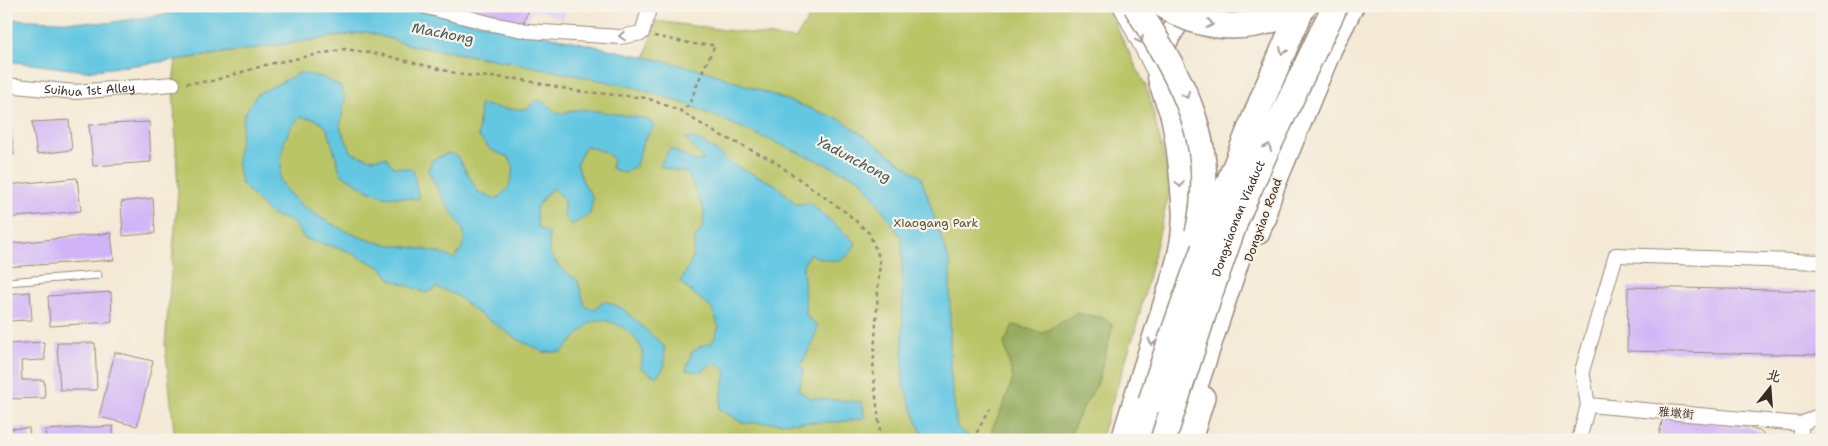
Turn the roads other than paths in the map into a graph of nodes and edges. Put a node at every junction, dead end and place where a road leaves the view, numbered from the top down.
1 (423, 6) edge
2 (650, 6) edge
3 (1123, 6) edge
4 (1136, 6) edge
5 (1165, 6) edge
6 (1195, 6) edge
7 (1297, 6) edge
8 (1303, 6) edge
9 (1335, 6) edge
10 (1354, 6) edge
11 (1325, 66) junction
12 (1158, 74) junction
13 (173, 84) road end
14 (6, 85) edge
15 (1172, 118) junction
16 (1274, 186) junction
17 (1264, 217) junction
18 (1822, 262) edge
19 (98, 275) dead end
20 (6, 282) edge
21 (1160, 370) junction
22 (1588, 405) junction
23 (1822, 414) edge
24 (1801, 424) junction
25 (1122, 440) edge
26 (1140, 440) edge
27 (1163, 440) edge
28 (1177, 440) edge
29 (1191, 440) edge
30 (1579, 440) edge
31 (1801, 440) edge

2 -> 1 street
3 -> 12 main road
4 -> 21 highway, bridge
5 -> 8 highway, bridge
6 - 12 main road
7 - 11 main road
8 -> 21 highway, Dongxiaonan Viaduct, bridge
27 -> 9 highway, Dongxiaonan Viaduct, bridge
10 - 11 main road, Dongxiao Road
11 - 16 main road, Dongxiao Road
12 - 15 main road
13 - 14 street, Suihua 1st Alley
15 - 16 main road
15 -> 25 main road
16 - 17 main road, Dongxiao Road
17 - 28 highway
17 - 29 main road, Dongxiao Road
18 - 22 street
19 - 20 lane
21 - 26 highway, Dongxiaonan Viaduct, bridge
22 - 24 street, 雅墩街
22 - 30 street
23 - 24 street
24 - 31 street

